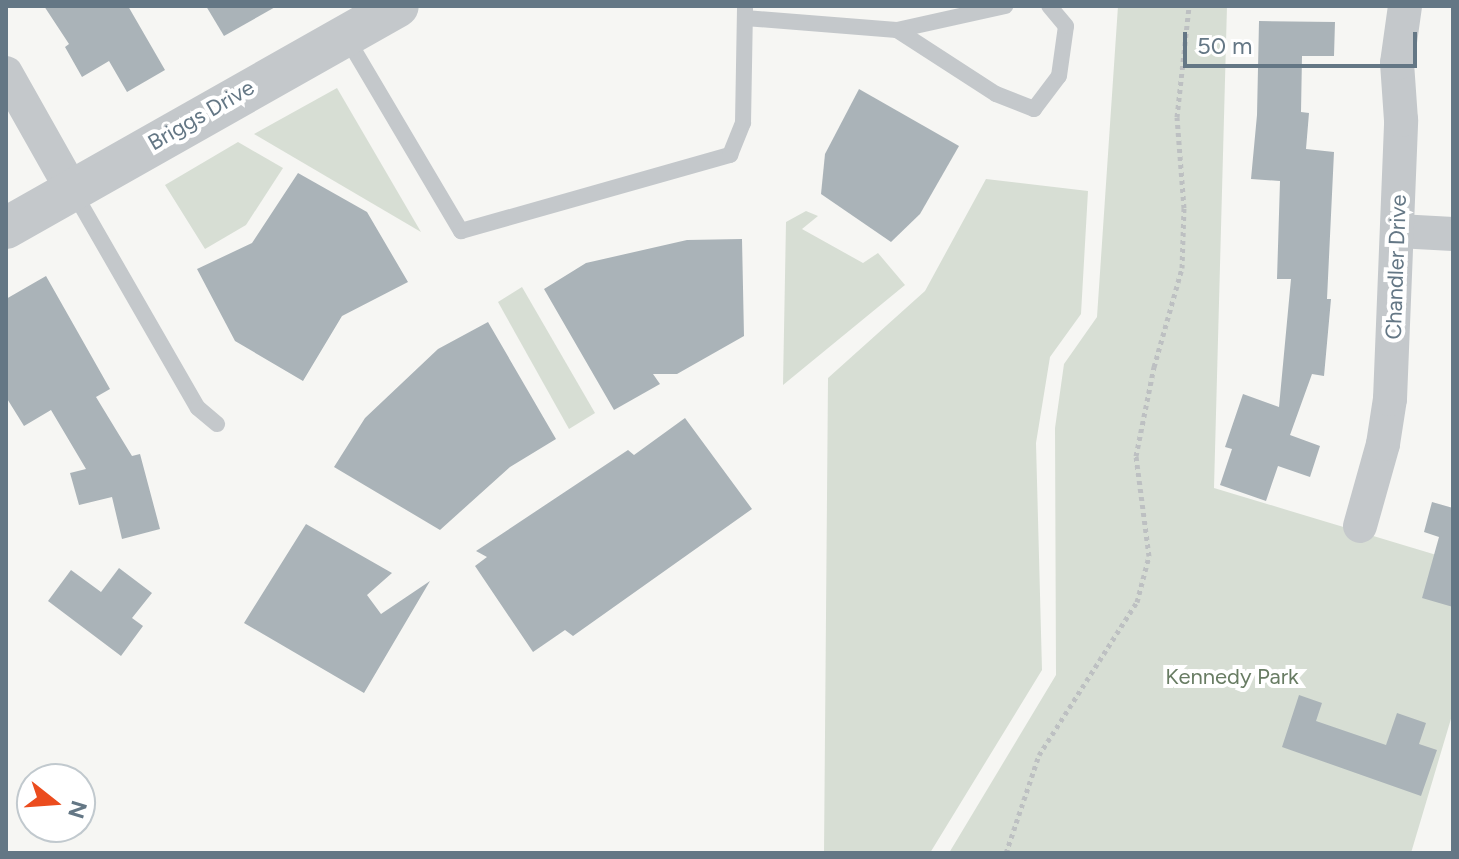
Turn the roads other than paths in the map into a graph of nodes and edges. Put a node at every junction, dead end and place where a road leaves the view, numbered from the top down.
1 (1005, 6) edge
2 (1049, 6) edge
3 (1405, 6) edge
4 (745, 12) edge
5 (374, 15) edge
6 (897, 30) junction
7 (6, 73) edge
8 (72, 190) junction
9 (6, 228) edge
10 (1398, 231) junction
11 (1453, 234) edge
12 (217, 424) dead end
13 (1360, 526) dead end

1 - 6 lane
2 - 6 lane
3 - 10 street, Chandler Drive
4 - 5 lane
4 - 6 lane
5 - 8 street, Briggs Drive
7 - 8 street
8 - 9 street, Briggs Drive
8 - 12 lane
10 - 11 street
10 - 13 street, Chandler Drive

